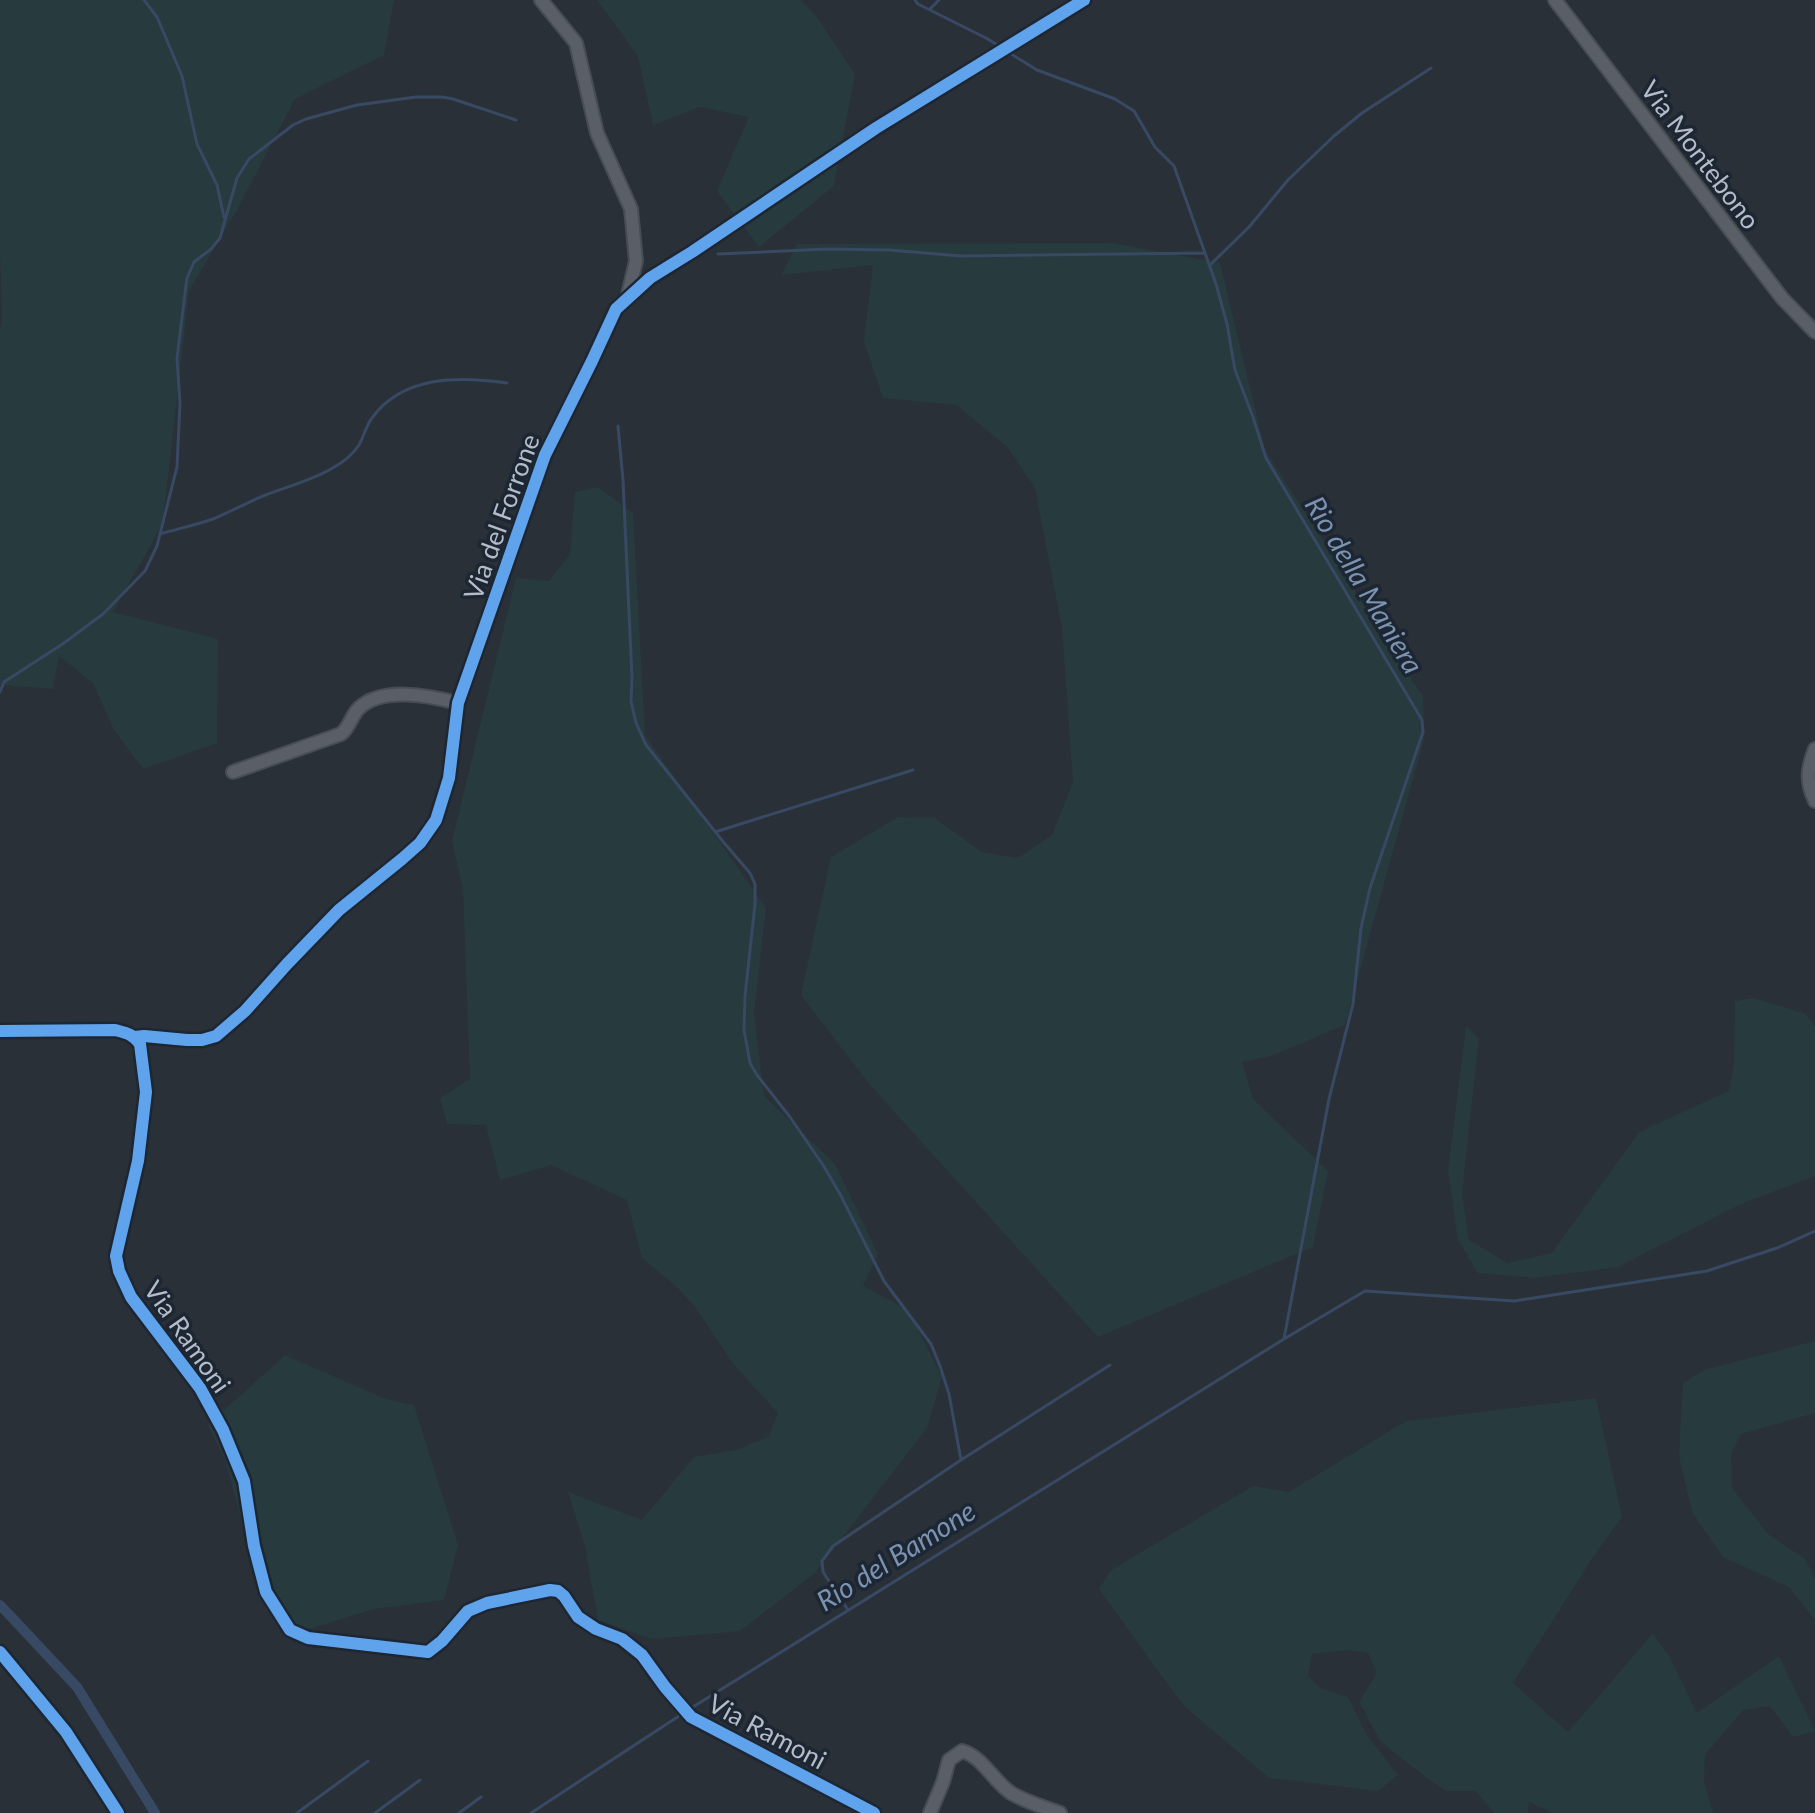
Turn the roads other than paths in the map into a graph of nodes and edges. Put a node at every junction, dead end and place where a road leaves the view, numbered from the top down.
1 (541, 0) edge
2 (1084, 0) edge
3 (1555, 0) edge
4 (627, 299) junction
5 (1815, 332) edge
6 (458, 703) junction
7 (1815, 749) edge
8 (233, 772) dead end
9 (1815, 801) edge
10 (0, 1031) edge
11 (135, 1037) junction
12 (874, 1813) edge
13 (930, 1813) edge
14 (1060, 1813) edge

1 - 4 street
2 - 4 street, Via del Forrone
3 - 5 street, Via Montebono
4 - 6 street, Via del Forrone
6 - 8 street
6 - 11 street, Via del Forrone
7 - 9 street
10 - 11 street
11 - 12 street, Via Ramoni
13 - 14 street

